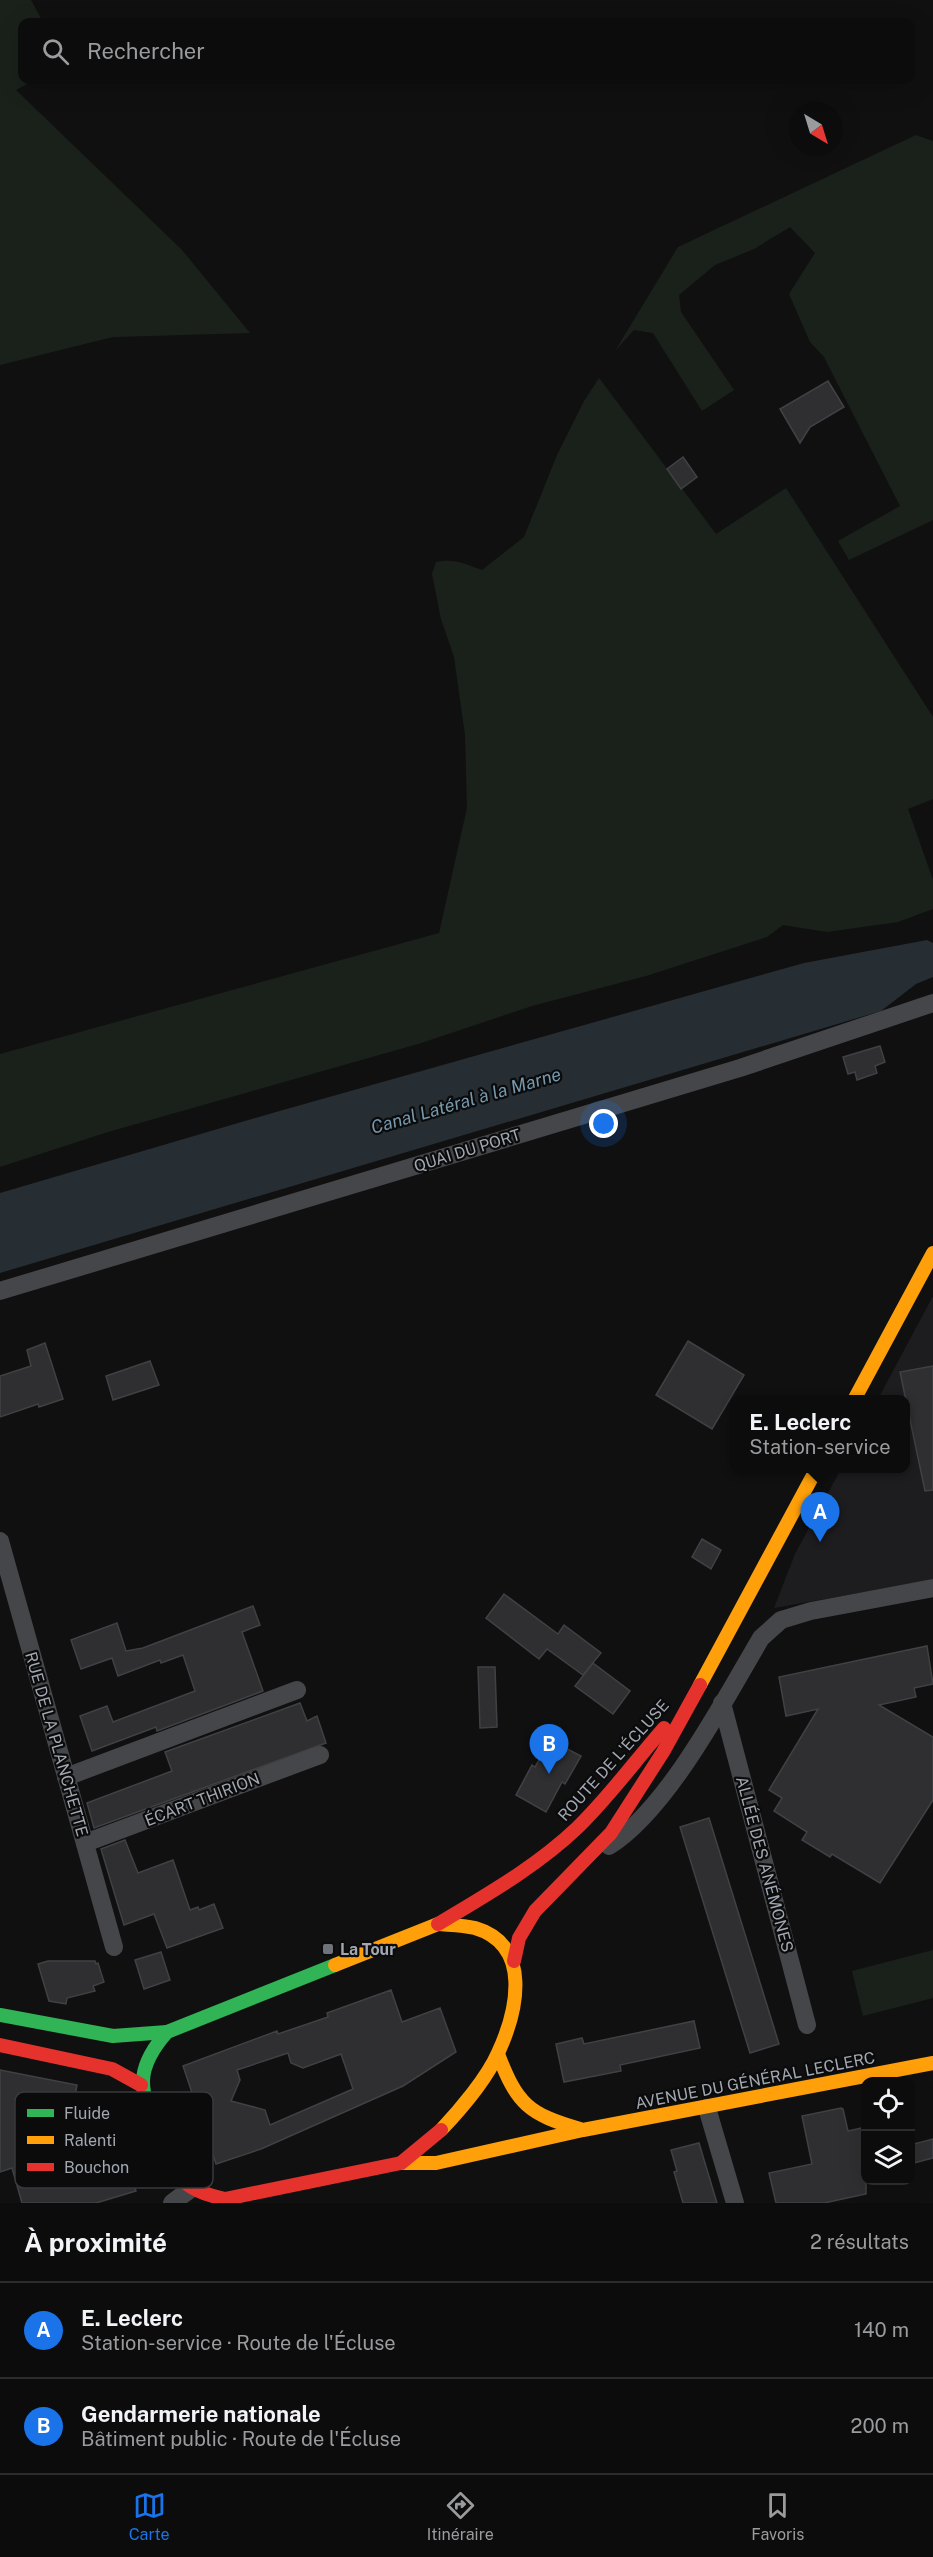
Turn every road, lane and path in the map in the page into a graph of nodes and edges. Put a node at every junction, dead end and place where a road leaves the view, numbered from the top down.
1 (933, 1003) edge
2 (933, 1253) edge
3 (933, 1275) edge
4 (915, 1286) junction
5 (0, 1291) edge
6 (857, 1395) edge
7 (814, 1473) edge
8 (0, 1541) edge
9 (933, 1588) edge
10 (297, 1690) dead end
11 (693, 1697) junction
12 (722, 1703) junction
13 (320, 1755) dead end
14 (66, 1776) junction
15 (85, 1843) junction
16 (589, 1858) junction
17 (438, 1924) junction
18 (114, 1947) dead end
19 (514, 1961) junction
20 (0, 2015) edge
21 (807, 2025) dead end
22 (167, 2031) junction
23 (0, 2045) edge
24 (498, 2054) junction
25 (933, 2063) edge
26 (141, 2085) junction
27 (144, 2092) edge
28 (707, 2108) junction
29 (583, 2130) junction
30 (401, 2163) junction
31 (197, 2195) edge
32 (224, 2201) edge
33 (172, 2203) edge
34 (735, 2203) edge

1 - 5 street, QUAI DU PORT
2 - 4 main road
3 - 4 street
4 - 6 main road
7 - 11 main road, ROUTE DE L'ÉCLUSE
8 - 14 street, RUE DE LA PLANCHETTE
9 - 12 street
10 - 14 street
11 - 16 main road, ROUTE DE L'ÉCLUSE
11 - 17 main road, ROUTE DE L'ÉCLUSE
12 - 16 street
12 - 21 street, ALLÉE DES ANÉMONES
13 - 15 street, ÉCART THIRION
14 - 15 street, RUE DE LA PLANCHETTE
15 - 18 street, RUE DE LA PLANCHETTE
16 - 19 main road, ROUTE DE L'ÉCLUSE
17 - 19 main road
17 - 22 main road, ROUTE DE L'ÉCLUSE
19 - 24 main road
20 - 22 main road, ROUTE DE L'ÉCLUSE
22 - 26 main road
23 - 26 main road
24 - 29 main road
24 - 30 main road
25 - 28 main road, AVENUE DU GÉNÉRAL LECLERC
26 - 27 main road
28 - 29 main road, AVENUE DU GÉNÉRAL LECLERC
28 - 34 street
29 - 30 main road, AVENUE DU GÉNÉRAL LECLERC
30 - 32 main road, AVENUE DU GÉNÉRAL LECLERC
31 - 32 main road
31 - 33 street

